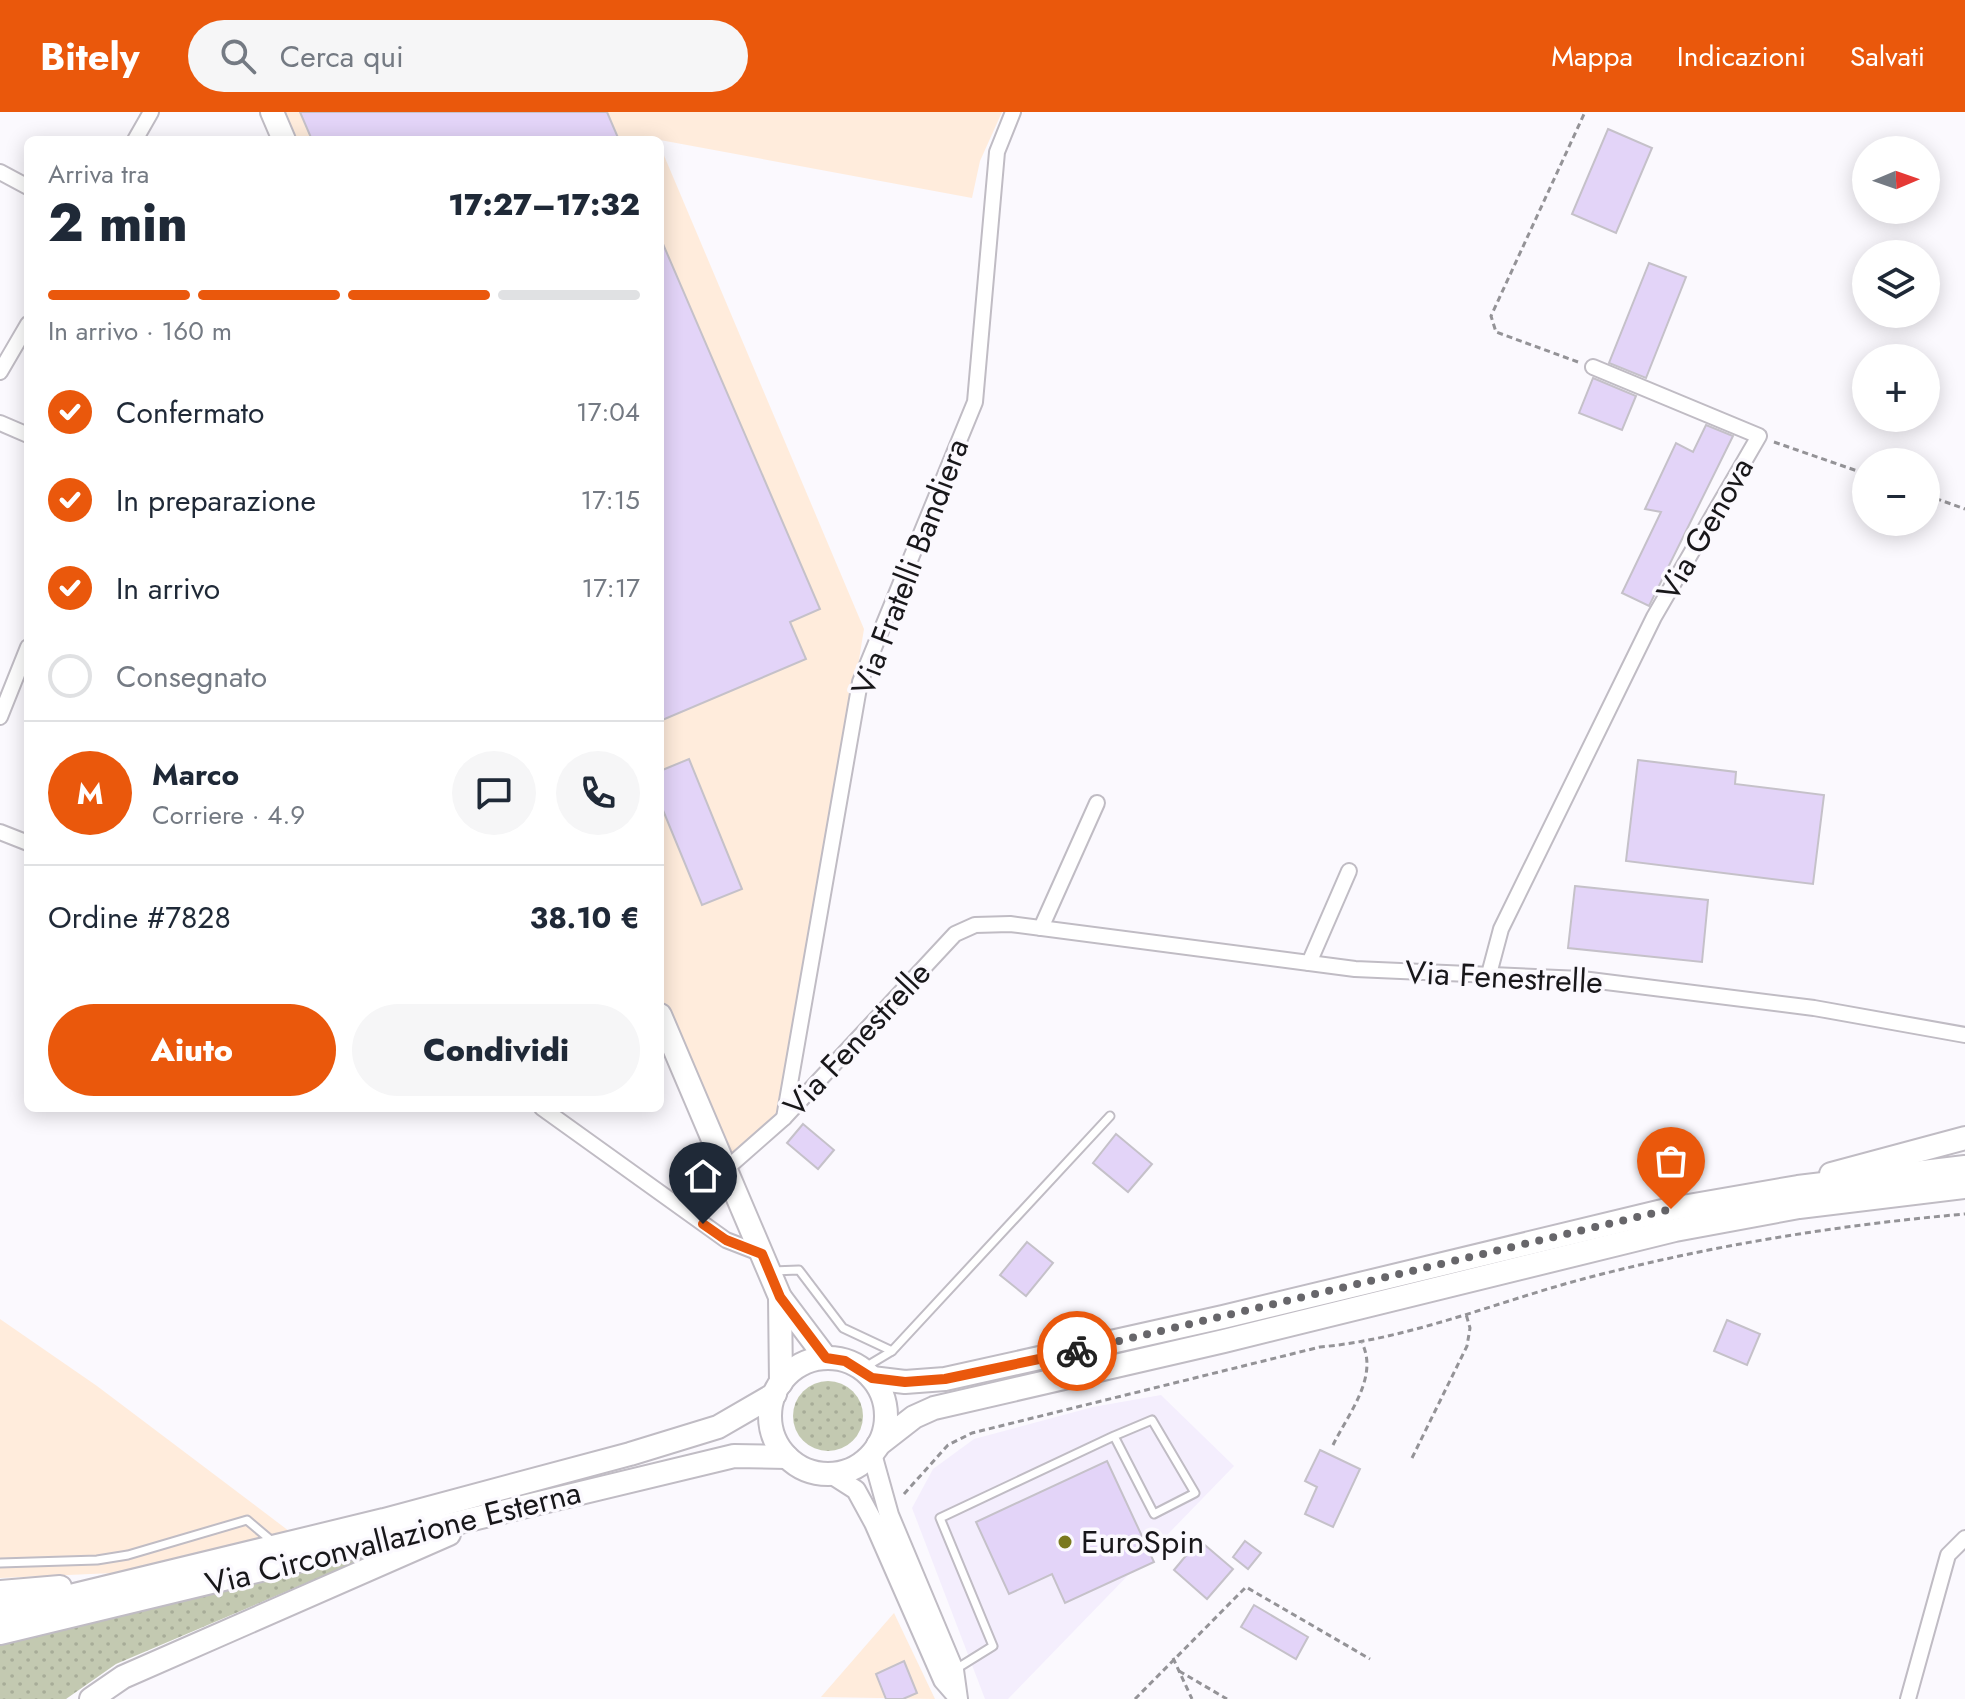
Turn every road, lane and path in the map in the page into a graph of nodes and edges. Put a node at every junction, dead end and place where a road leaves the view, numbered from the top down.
1 (151, 112) edge
2 (272, 112) edge
3 (1013, 112) edge
4 (1585, 112) edge
5 (137, 136) edge
6 (282, 136) edge
7 (0, 172) edge
8 (24, 185) edge
9 (24, 331) edge
10 (1593, 367) joint
11 (0, 372) edge
12 (0, 423) edge
13 (24, 433) edge
14 (1759, 436) junction
15 (1852, 469) edge
16 (1940, 500) edge
17 (1965, 509) edge
18 (24, 657) edge
19 (0, 717) edge
20 (1097, 803) dead end
21 (0, 832) edge
22 (24, 841) edge
23 (1349, 871) dead end
24 (1041, 928) junction
25 (1309, 963) junction
26 (1489, 974) junction
27 (664, 1024) edge
28 (1965, 1035) edge
29 (548, 1112) edge
30 (1110, 1116) dead end
31 (784, 1118) junction
32 (1965, 1138) edge
33 (1965, 1167) edge
34 (726, 1169) junction
35 (1798, 1187) junction
36 (1965, 1187) edge
37 (1965, 1214) edge
38 (766, 1262) junction
39 (780, 1297) junction
40 (1466, 1314) junction
41 (1362, 1343) junction
42 (892, 1351) junction
43 (826, 1358) junction
44 (867, 1374) junction
45 (778, 1389) junction
46 (1114, 1436) junction
47 (1333, 1445) dead end
48 (875, 1449) junction
49 (787, 1457) junction
50 (1412, 1458) dead end
51 (831, 1474) junction
52 (889, 1515) junction
53 (482, 1518) junction
54 (1965, 1538) edge
55 (278, 1546) junction
56 (0, 1563) edge
57 (133, 1581) junction
58 (0, 1592) edge
59 (0, 1613) edge
60 (0, 1633) edge
61 (1173, 1658) junction
62 (1370, 1659) dead end
63 (954, 1670) junction
64 (1179, 1671) junction
65 (957, 1697) edge
66 (91, 1699) edge
67 (1135, 1699) edge
68 (1192, 1699) edge
69 (1227, 1699) edge
70 (1908, 1699) edge

1 - 5 street
2 - 6 main road
3 - 31 street, Via Fratelli Bandiera
4 - 10 path
7 - 8 street
9 - 11 street
10 - 14 street, Via Genova
12 - 13 street
14 - 15 path
14 - 26 street, Via Genova
16 - 17 path
18 - 19 street
20 - 24 street
21 - 22 street
23 - 25 street
24 - 25 street, Via Fenestrelle
24 - 31 street, Via Fenestrelle
25 - 26 street, Via Fenestrelle
26 - 28 street, Via Fenestrelle
27 - 34 main road
29 - 38 street
30 - 42 lane
31 - 34 street, Via Fenestrelle
32 - 35 main road
33 - 35 main road
34 - 38 main road
35 - 44 main road
36 - 48 main road
37 - 40 path
38 - 39 main road
38 - 42 lane
39 - 43 main road
39 - 45 main road
40 - 41 path
40 - 50 path
41 - 47 path
41 - 52 path
42 - 44 lane
43 - 44 main road
43 - 45 main road
44 - 48 main road
45 - 49 main road
45 - 55 main road, Via Circonvallazione Esterna
46 - 46 lane
46 - 63 lane
48 - 51 main road
48 - 52 street
49 - 51 main road
49 - 53 main road, Via Circonvallazione Esterna
51 - 65 street
52 - 63 street
53 - 60 main road, Via Circonvallazione Esterna
53 - 66 main road
54 - 70 street
55 - 56 lane, Via Circonvallazione Esterna
55 - 57 main road, Via Circonvallazione Esterna
57 - 58 main road
57 - 59 main road, Via Circonvallazione Esterna
61 - 62 path
61 - 64 path
61 - 67 path
63 - 65 street
64 - 68 path
64 - 69 path

